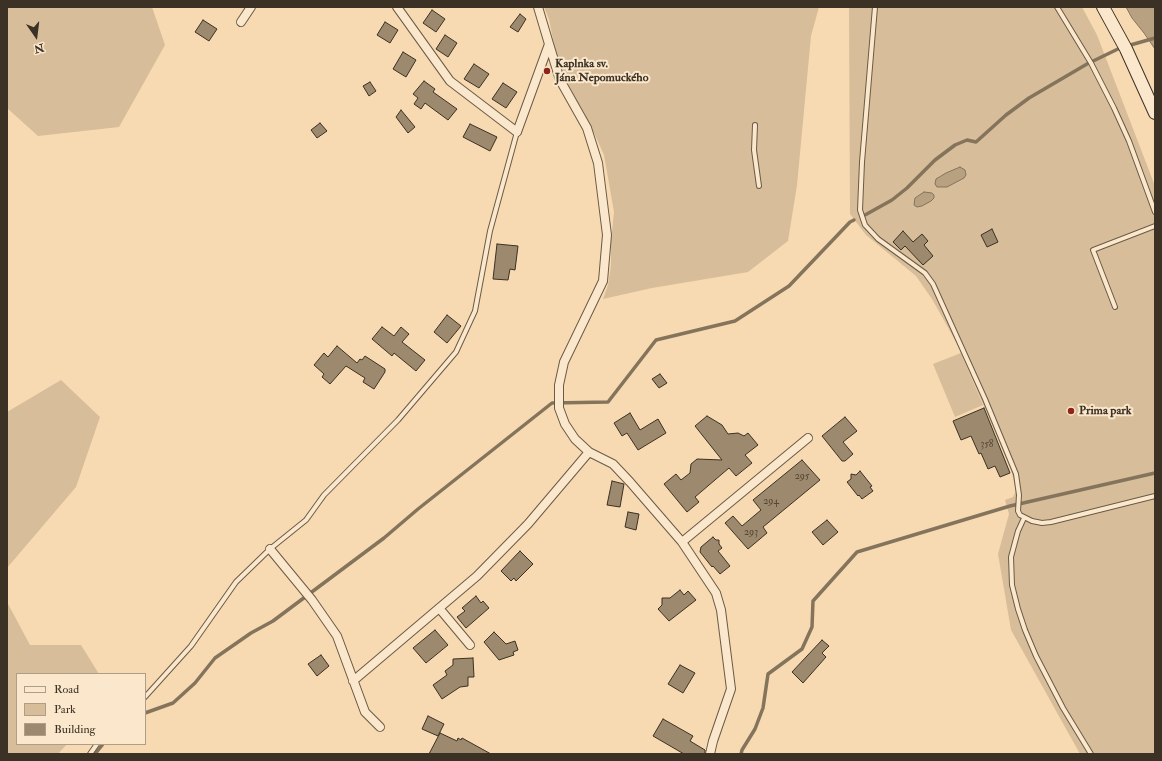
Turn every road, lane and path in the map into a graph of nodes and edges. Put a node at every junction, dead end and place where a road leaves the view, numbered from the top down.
1 (251, 7) edge
2 (397, 7) edge
3 (538, 7) edge
4 (875, 7) edge
5 (1057, 7) edge
6 (1103, 7) edge
7 (241, 22) dead end
8 (549, 44) junction
9 (1155, 113) edge
10 (755, 125) dead end
11 (517, 132) junction
12 (759, 186) dead end
13 (1155, 212) edge
14 (1155, 226) edge
15 (1115, 307) dead end
16 (808, 438) dead end
17 (589, 452) junction
18 (1155, 496) edge
19 (1024, 518) junction
20 (682, 542) junction
21 (270, 549) junction
22 (439, 608) junction
23 (470, 645) dead end
24 (353, 681) junction
25 (146, 696) edge
26 (380, 726) dead end
27 (96, 745) edge
28 (90, 754) edge
29 (710, 754) edge
30 (1091, 754) edge

1 - 7 street
2 - 11 street
3 - 8 street
4 - 19 lane
5 - 13 lane
6 - 9 main road
8 - 11 street
8 - 17 street
10 - 12 lane
11 - 21 lane
14 - 15 lane
16 - 20 street
17 - 20 street
17 - 22 street
18 - 19 lane
19 - 30 lane
20 - 29 street
21 - 24 street
21 - 25 lane
22 - 23 street
22 - 24 street
24 - 26 street
27 - 28 lane

